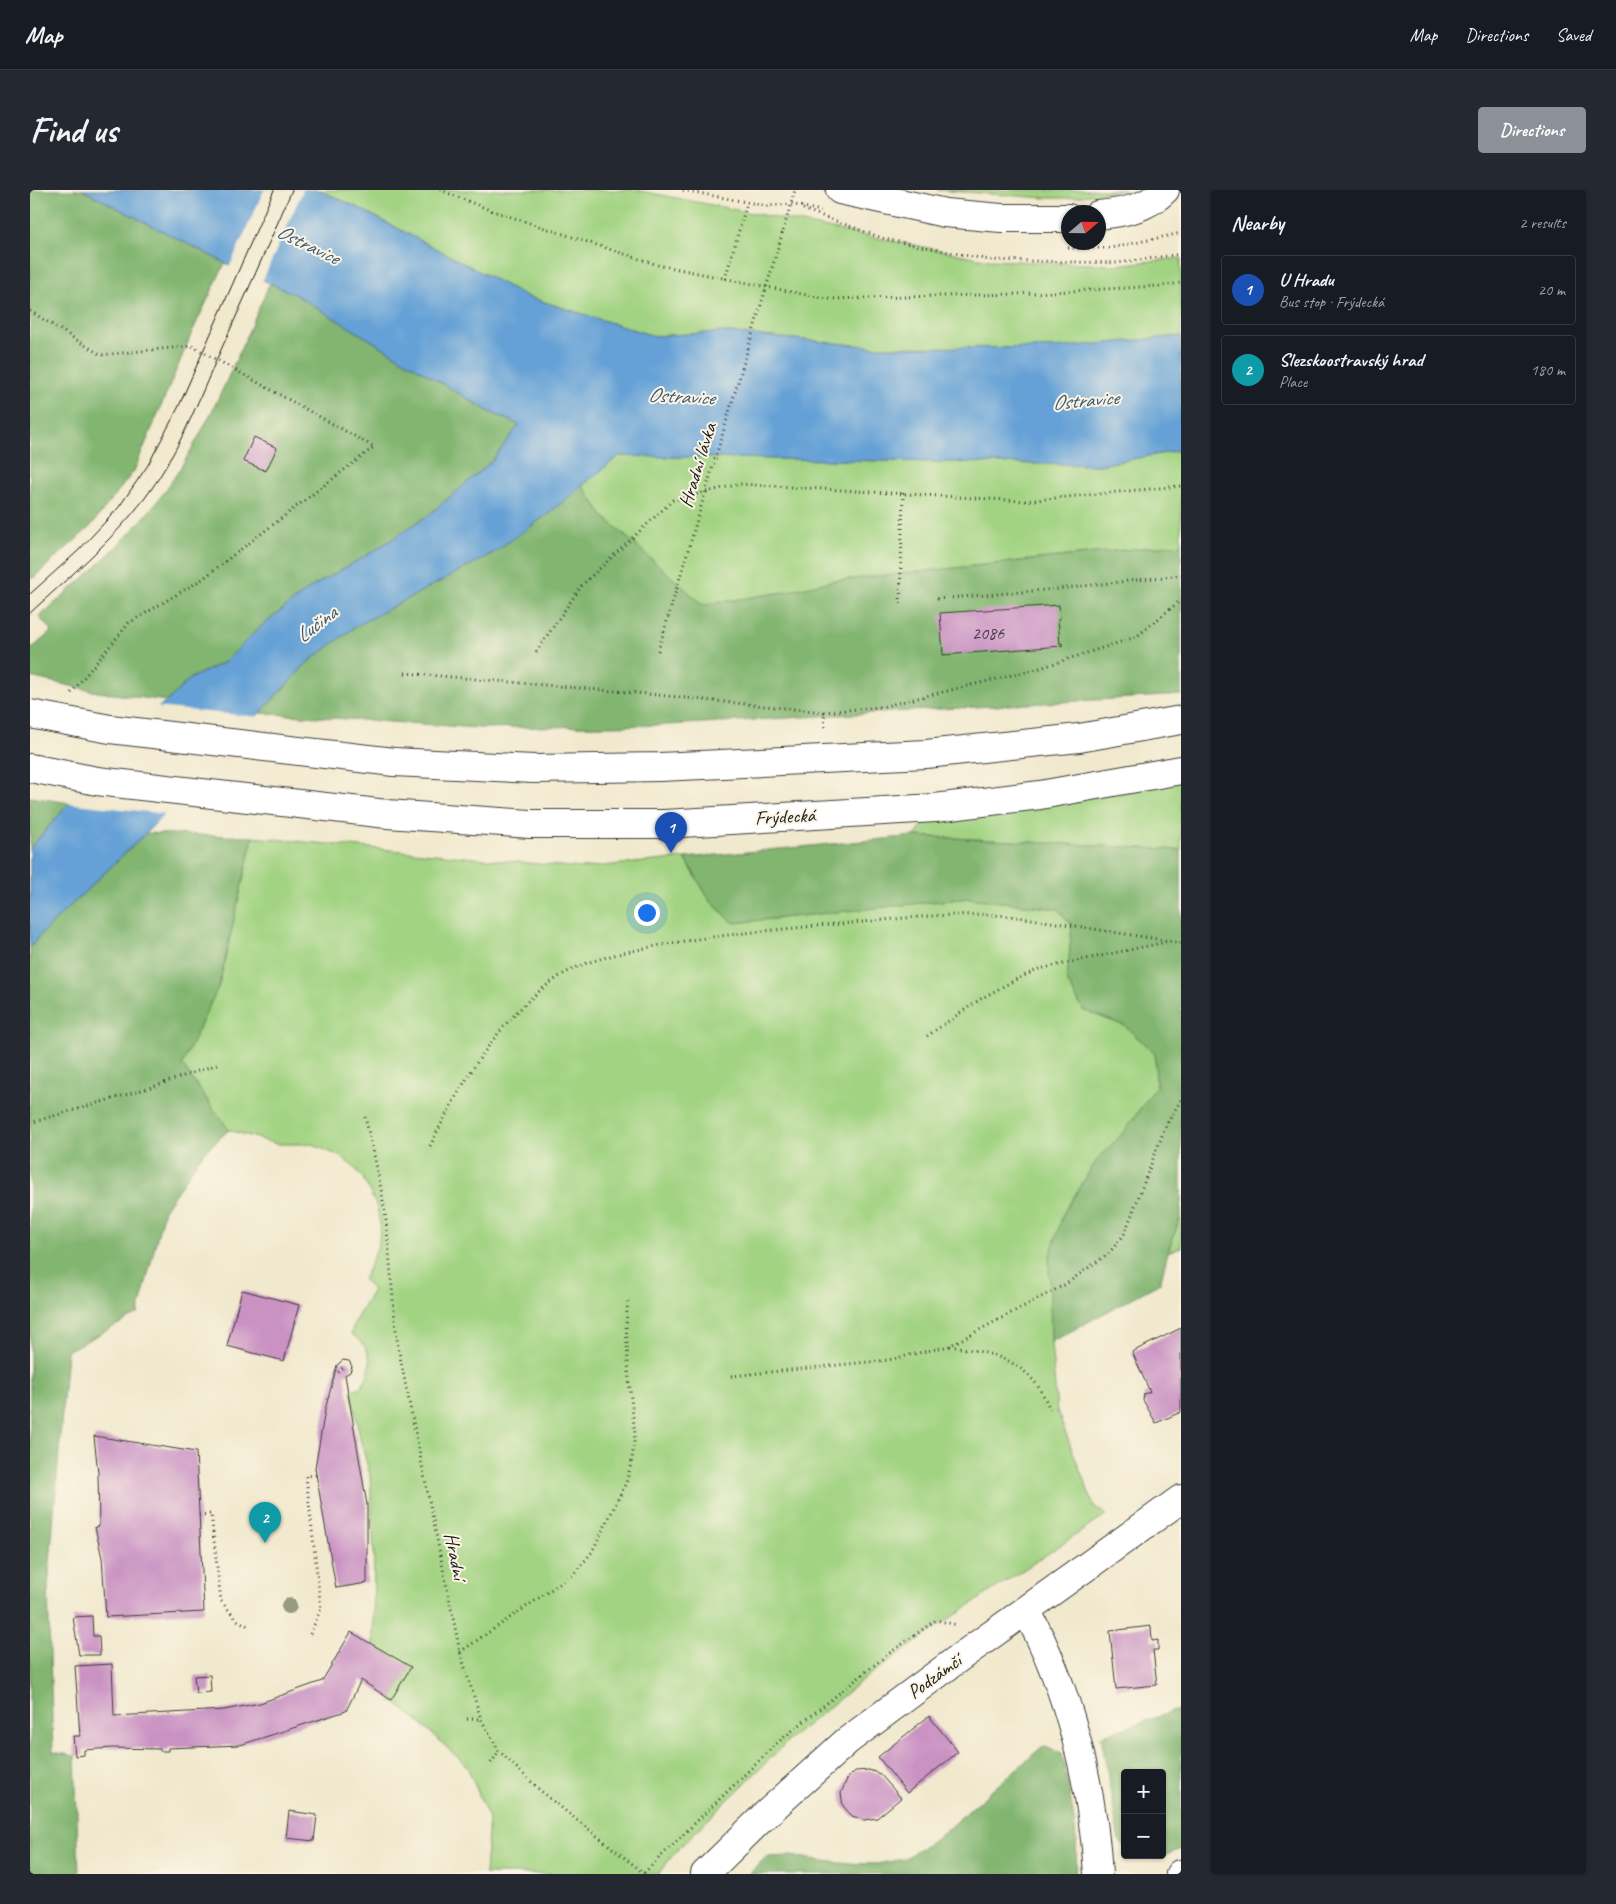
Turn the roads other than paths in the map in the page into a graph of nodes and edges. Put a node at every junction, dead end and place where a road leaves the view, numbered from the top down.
1 (840, 190) edge
2 (1165, 190) edge
3 (1173, 190) edge
4 (1181, 194) edge
5 (1106, 215) edge
6 (1061, 218) edge
7 (30, 714) edge
8 (1181, 720) edge
9 (30, 768) edge
10 (1181, 770) edge
11 (1181, 1499) edge
12 (1026, 1610) junction
13 (705, 1874) edge
14 (1098, 1874) edge

1 - 6 main road
2 - 5 main road
3 - 4 main road
7 - 8 main road, bridge
9 - 10 main road, Frýdecká
11 - 12 main road, Podzámčí
12 - 13 main road, Podzámčí
12 - 14 main road

